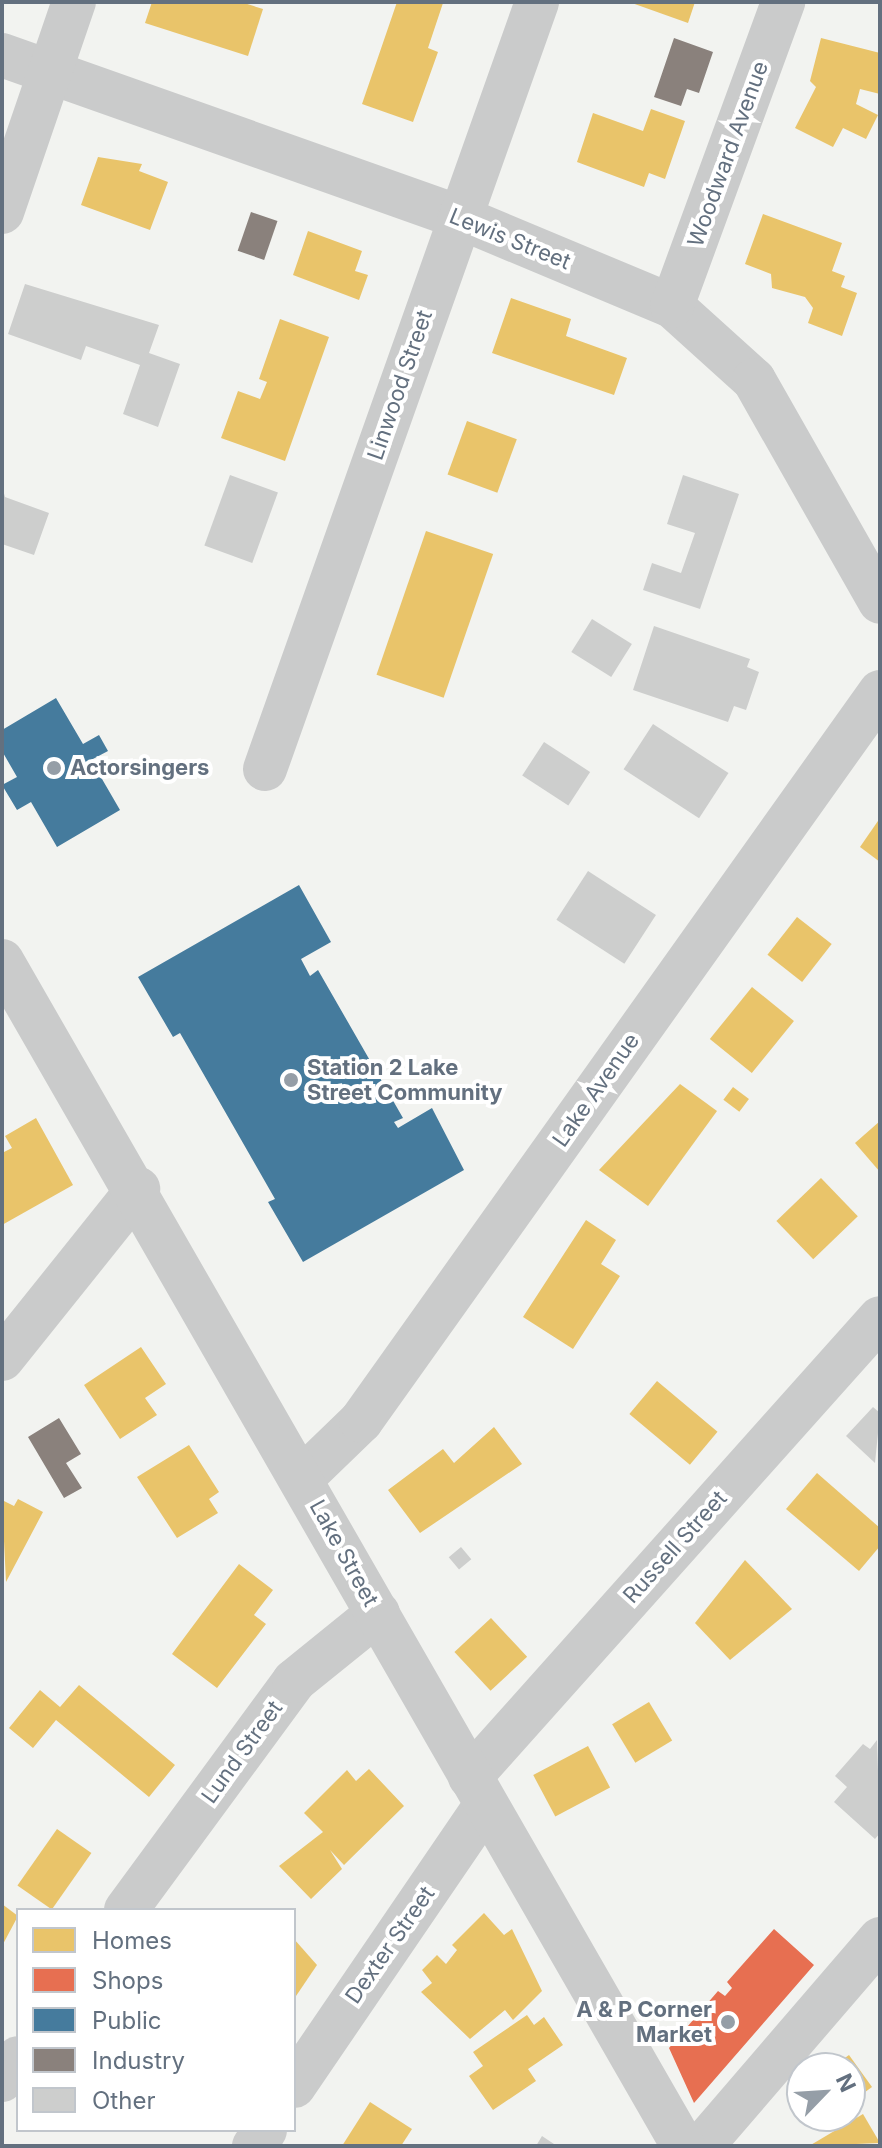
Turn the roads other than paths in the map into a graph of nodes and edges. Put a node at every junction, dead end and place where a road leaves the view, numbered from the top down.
1 (74, 2) edge
2 (537, 2) edge
3 (783, 2) edge
4 (2, 55) edge
5 (50, 72) junction
6 (2, 212) edge
7 (459, 217) junction
8 (672, 306) junction
9 (880, 602) edge
10 (880, 692) edge
11 (265, 769) dead end
12 (2, 961) edge
13 (138, 1189) junction
14 (880, 1318) edge
15 (2, 1359) edge
16 (302, 1478) junction
17 (378, 1613) junction
18 (478, 1791) junction
19 (127, 1908) edge
20 (880, 1939) edge
21 (16, 2061) edge
22 (2, 2080) edge
23 (296, 2083) edge
24 (683, 2146) edge
25 (702, 2146) edge

1 - 5 street
2 - 7 street, Linwood Street
3 - 8 street, Woodward Avenue
4 - 5 street, Lewis Street
5 - 6 street
5 - 7 street, Lewis Street
7 - 8 street, Lewis Street
7 - 11 street, Linwood Street
8 - 9 street, Lewis Street
10 - 16 street, Lake Avenue
12 - 13 street, Lake Street
13 - 15 street
13 - 16 street, Lake Street
14 - 18 street, Russell Street
16 - 17 street, Lake Street
17 - 18 street, Lake Street
17 - 19 street, Lund Street
18 - 23 street, Dexter Street
18 - 24 street, Lake Street
20 - 25 street
21 - 22 street

